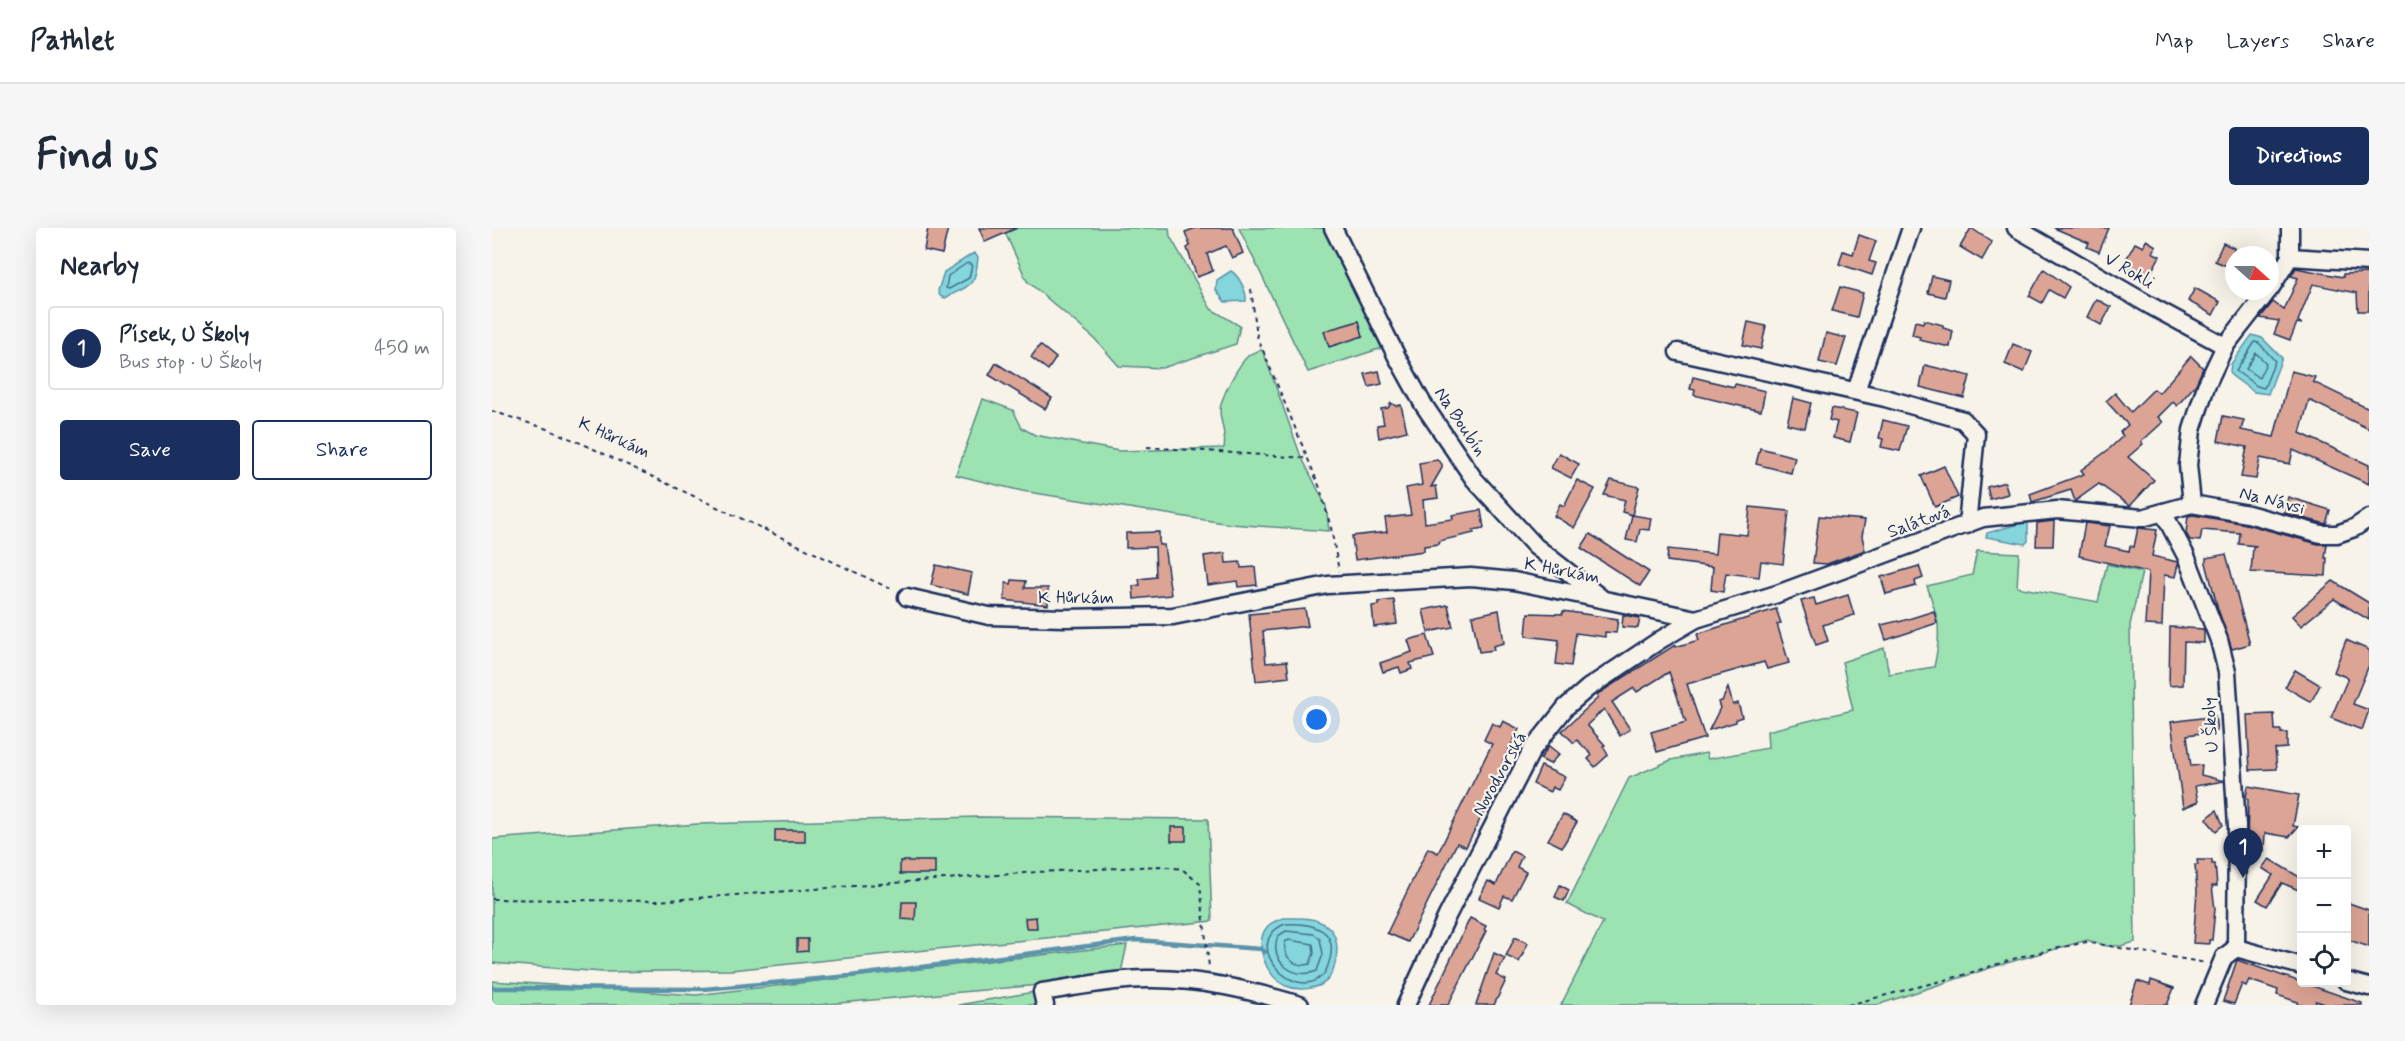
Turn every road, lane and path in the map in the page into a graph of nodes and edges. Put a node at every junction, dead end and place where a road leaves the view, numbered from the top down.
1 (1333, 228) edge
2 (1911, 228) edge
3 (2016, 228) edge
4 (2290, 228) edge
5 (2290, 257) junction
6 (2369, 262) edge
7 (2279, 274) edge
8 (1251, 289) dead end
9 (2261, 300) edge
10 (2225, 346) junction
11 (1678, 352) dead end
12 (1856, 392) junction
13 (492, 411) edge
14 (1147, 447) dead end
15 (1306, 458) junction
16 (2192, 504) junction
17 (2163, 512) junction
18 (2369, 518) edge
19 (1967, 525) junction
20 (1342, 584) junction
21 (907, 597) joint
22 (1603, 599) junction
23 (1696, 619) junction
24 (492, 899) edge
25 (2236, 948) junction
26 (1208, 954) dead end
27 (2297, 965) edge
28 (2220, 966) junction
29 (2351, 982) edge
30 (2369, 987) edge
31 (1045, 1005) edge
32 (1300, 1005) edge
33 (1406, 1005) edge
34 (1848, 1005) edge
35 (2204, 1005) edge

1 - 22 street, Na Boubín
2 - 12 street
3 - 10 street, V Rokli
4 - 5 street
5 - 6 street
5 - 7 street
8 - 15 path
9 - 10 street
10 - 16 street
11 - 12 street
12 - 19 street
13 - 21 path, K Hůrkám
14 - 15 path
15 - 20 path
16 - 17 street, Na Návsi
16 - 18 street, Na Návsi
17 - 19 street, Salátová
17 - 25 street, U Školy
19 - 23 street, Salátová
20 - 21 street, K Hůrkám
20 - 22 street, K Hůrkám
22 - 23 street, K Hůrkám
23 - 33 street, Novodvorská
24 - 26 path
25 - 27 street
25 - 28 street
28 - 34 path
28 - 35 street
29 - 30 street
31 - 32 street

